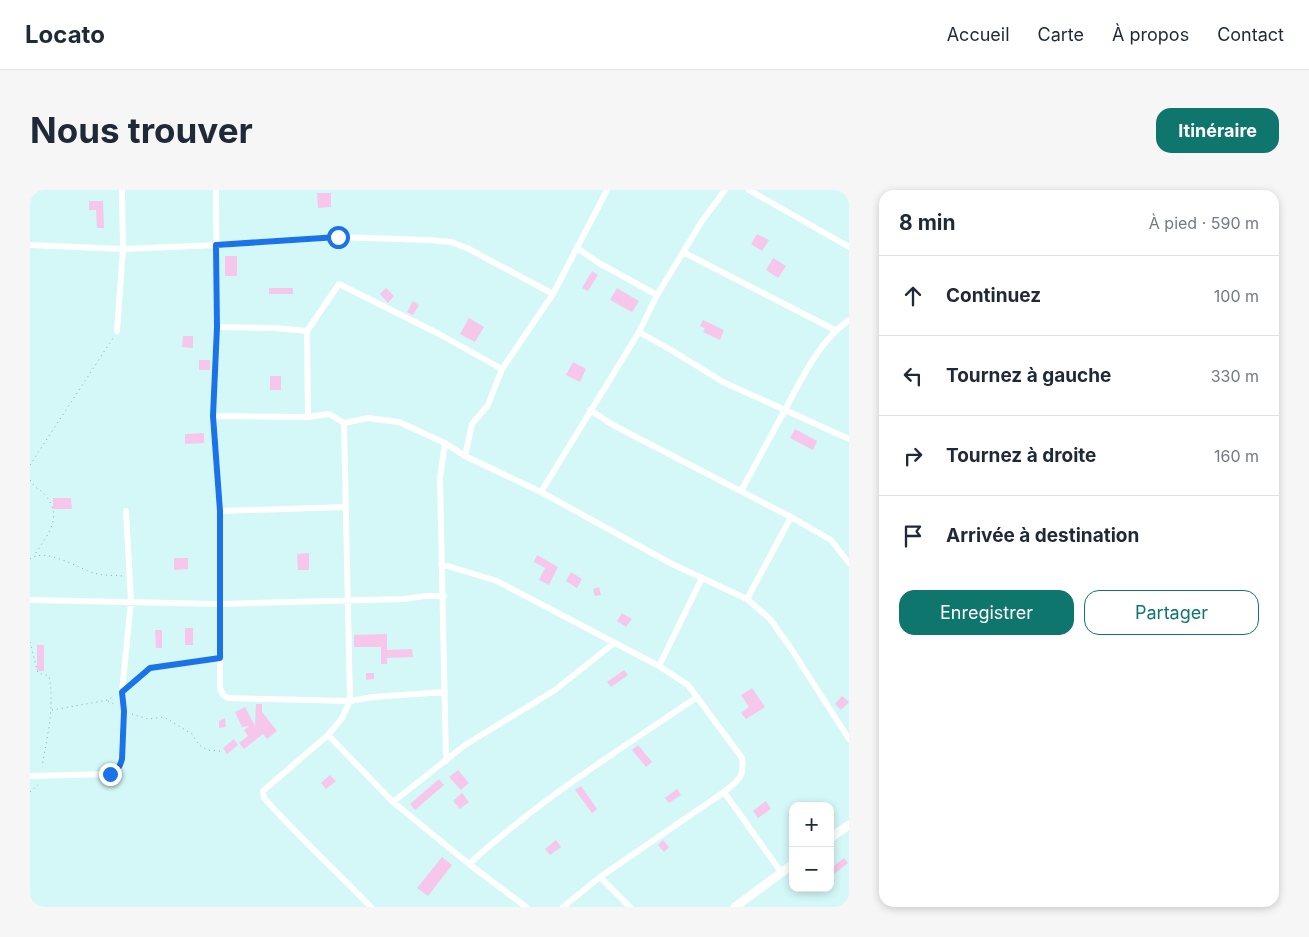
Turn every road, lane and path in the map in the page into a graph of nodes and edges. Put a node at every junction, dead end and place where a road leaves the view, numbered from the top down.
1 (122, 190) edge
2 (216, 190) edge
3 (607, 190) edge
4 (724, 190) edge
5 (749, 190) edge
6 (30, 245) edge
7 (216, 245) junction
8 (849, 247) edge
9 (578, 248) junction
10 (123, 249) junction
11 (684, 252) junction
12 (553, 294) junction
13 (657, 295) junction
14 (849, 320) edge
15 (217, 327) junction
16 (835, 330) junction
17 (118, 331) joint
18 (307, 332) junction
19 (639, 332) junction
20 (502, 369) junction
21 (590, 410) junction
22 (785, 410) junction
23 (213, 416) junction
24 (308, 418) junction
25 (344, 423) junction
26 (849, 440) edge
27 (445, 443) junction
28 (464, 456) junction
29 (30, 465) edge
30 (30, 480) edge
31 (741, 491) junction
32 (541, 492) junction
33 (346, 507) junction
34 (126, 511) dead end
35 (220, 511) junction
36 (791, 517) junction
37 (33, 556) junction
38 (30, 559) edge
39 (849, 563) edge
40 (441, 564) junction
41 (129, 577) junction
42 (702, 578) junction
43 (444, 596) junction
44 (747, 599) junction
45 (30, 600) edge
46 (131, 601) junction
47 (347, 601) junction
48 (220, 604) junction
49 (30, 642) edge
50 (614, 644) junction
51 (220, 658) junction
52 (659, 666) junction
53 (122, 692) junction
54 (445, 692) junction
55 (697, 697) junction
56 (108, 700) junction
57 (350, 700) junction
58 (52, 710) junction
59 (124, 711) junction
60 (328, 735) junction
61 (849, 739) edge
62 (220, 751) dead end
63 (446, 761) junction
64 (30, 776) edge
65 (40, 776) junction
66 (30, 792) edge
67 (724, 792) junction
68 (394, 802) junction
69 (849, 825) edge
70 (834, 835) edge
71 (469, 864) junction
72 (789, 867) edge
73 (781, 872) junction
74 (600, 877) junction
75 (371, 907) edge
76 (526, 907) edge
77 (563, 907) edge
78 (630, 907) edge
79 (735, 907) edge

1 - 10 street
2 - 7 street
3 - 9 street
4 - 11 street
5 - 8 street
6 - 10 street
7 - 10 street
7 - 12 street
7 - 15 street
9 - 12 street
9 - 13 street
10 - 17 street
11 - 13 street
11 - 16 street
12 - 20 street
13 - 19 street
14 - 16 street
15 - 18 street
15 - 23 street
16 - 22 street
17 - 29 path
18 - 20 street
18 - 24 street
19 - 21 street
19 - 22 street
20 - 28 street
21 - 31 street
21 - 32 street
22 - 26 street
22 - 31 street
23 - 24 street
23 - 35 street
24 - 25 street
25 - 27 street
25 - 33 street
27 - 28 street
27 - 40 street
28 - 32 street
30 - 37 path
31 - 36 street
32 - 42 street
33 - 35 street
33 - 47 street
34 - 41 street
35 - 48 street
36 - 39 street
36 - 44 street
37 - 38 path
37 - 41 path
40 - 43 street
40 - 50 street
41 - 46 street
42 - 44 street
42 - 52 street
43 - 47 street
43 - 54 street
44 - 61 street
45 - 46 street
46 - 48 street
46 - 53 street
47 - 48 street
47 - 57 street
48 - 51 street
49 - 58 path
50 - 52 street
50 - 63 street
51 - 53 path
51 - 57 street
52 - 55 street
53 - 56 path
53 - 59 street
54 - 57 street
54 - 63 street
55 - 67 street
55 - 71 street
56 - 58 path
56 - 59 path
57 - 60 street
58 - 65 path
59 - 62 path
59 - 65 street
60 - 68 street
60 - 75 street
63 - 68 street
64 - 65 street
65 - 66 path
67 - 73 street
67 - 74 street
68 - 71 street
69 - 70 street
71 - 76 street
72 - 73 street
73 - 79 street
74 - 77 street
74 - 78 street

